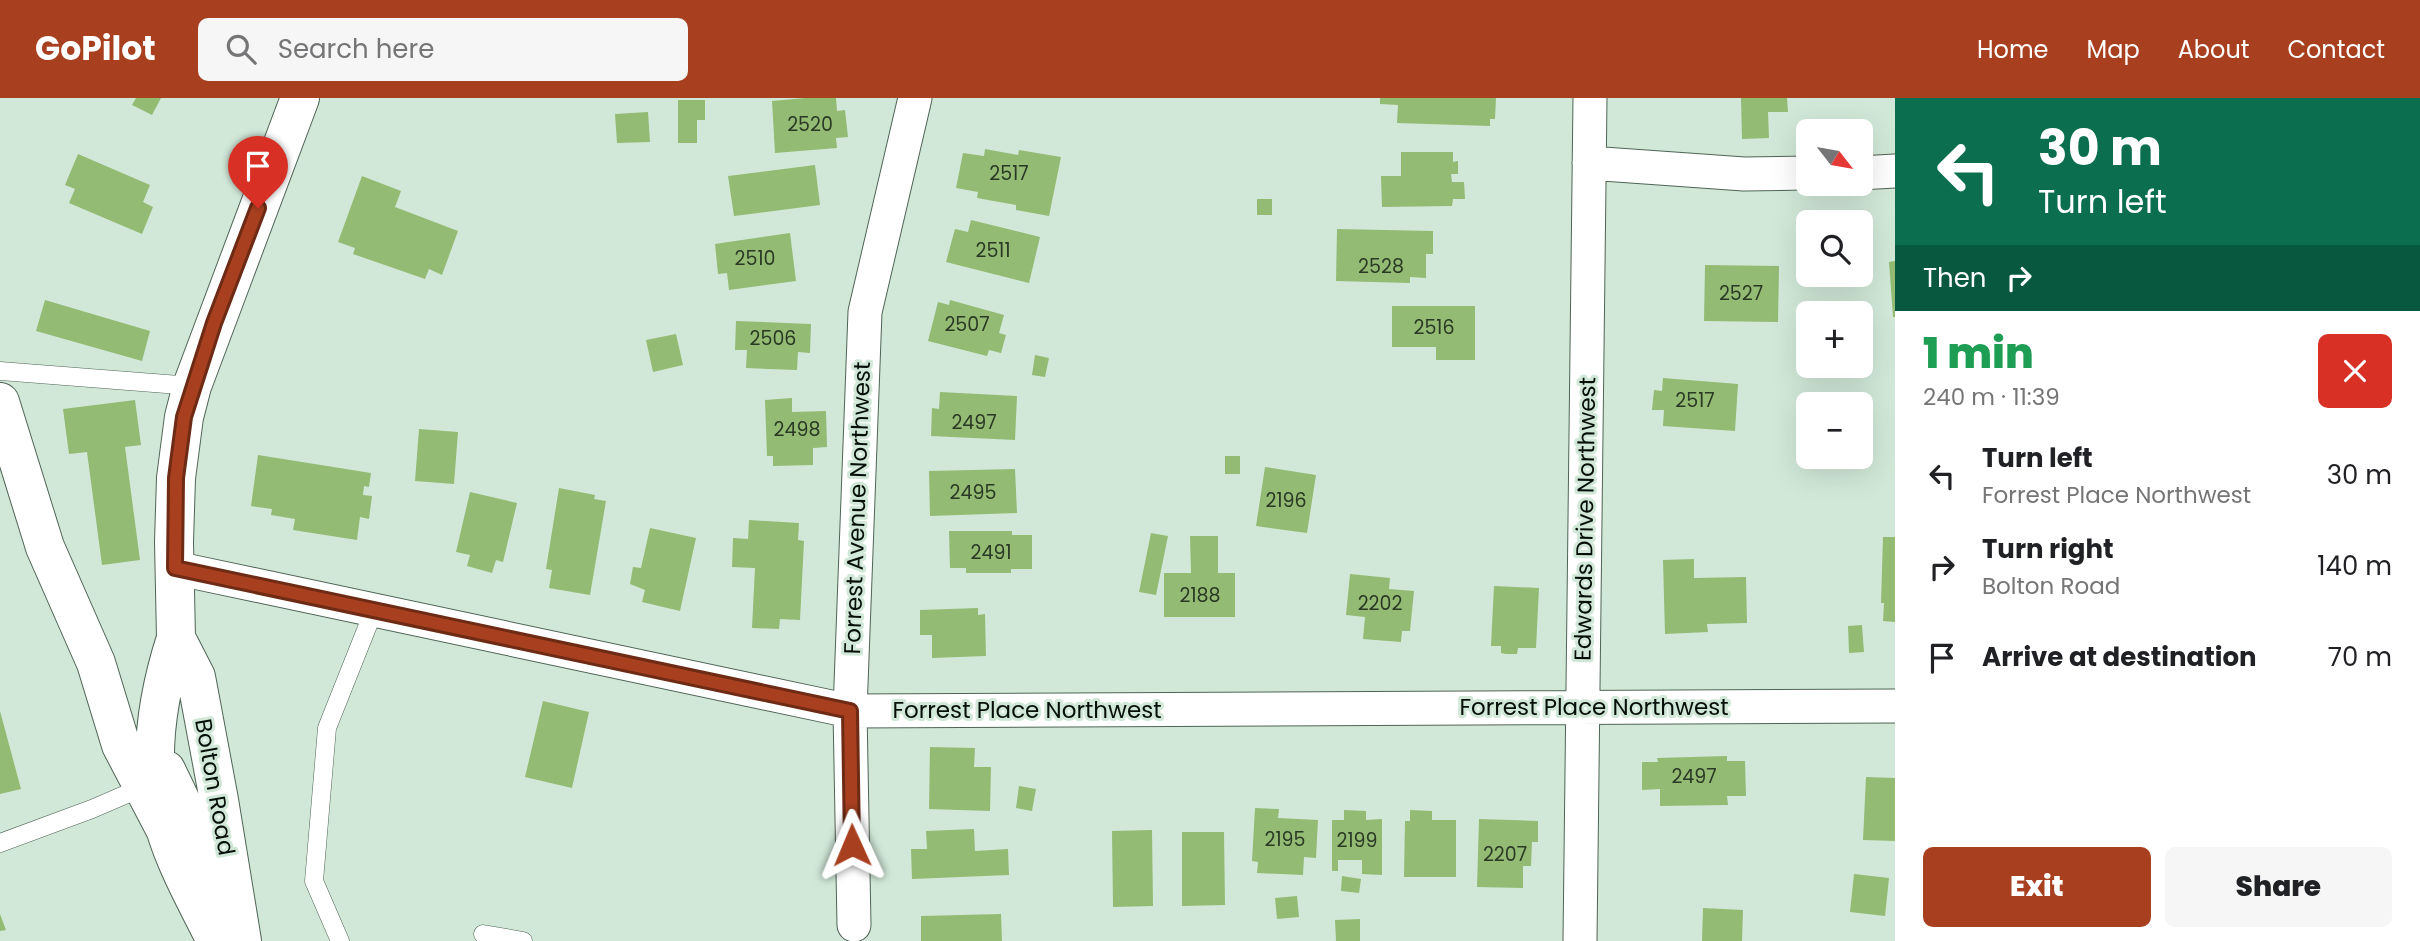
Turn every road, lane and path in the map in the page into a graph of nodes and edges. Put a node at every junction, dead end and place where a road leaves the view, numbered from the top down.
1 (300, 98) edge
2 (915, 98) edge
3 (1590, 98) edge
4 (1589, 163) junction
5 (1895, 171) edge
6 (1873, 172) edge
7 (1796, 173) edge
8 (0, 371) edge
9 (192, 386) junction
10 (0, 402) edge
11 (175, 568) junction
12 (374, 610) junction
13 (177, 638) junction
14 (1895, 706) edge
15 (1583, 707) junction
16 (850, 711) junction
17 (150, 770) junction
18 (0, 843) edge
19 (853, 925) dead end
20 (483, 934) dead end
21 (233, 939) edge
22 (340, 941) edge
23 (523, 941) edge
24 (1580, 941) edge

1 - 9 street, Bolton Road
2 - 16 street, Forrest Avenue Northwest
3 - 4 street, Edwards Drive Northwest
4 - 7 street
4 - 15 street, Edwards Drive Northwest
5 - 6 street
8 - 9 lane
9 - 11 street, Bolton Road
10 - 17 street
11 - 12 street, Forrest Place Northwest
11 - 13 street, Bolton Road
12 - 16 street, Forrest Place Northwest
12 - 22 lane
13 - 17 street, Bolton Road
13 - 21 street, Bolton Road
14 - 15 street, Forrest Place Northwest
15 - 16 street, Forrest Place Northwest
15 - 24 street, Edwards Drive Northwest
16 - 19 street, Forrest Avenue Northwest
17 - 18 lane
17 - 21 street, Bolton Road
17 - 21 street
20 - 23 lane

